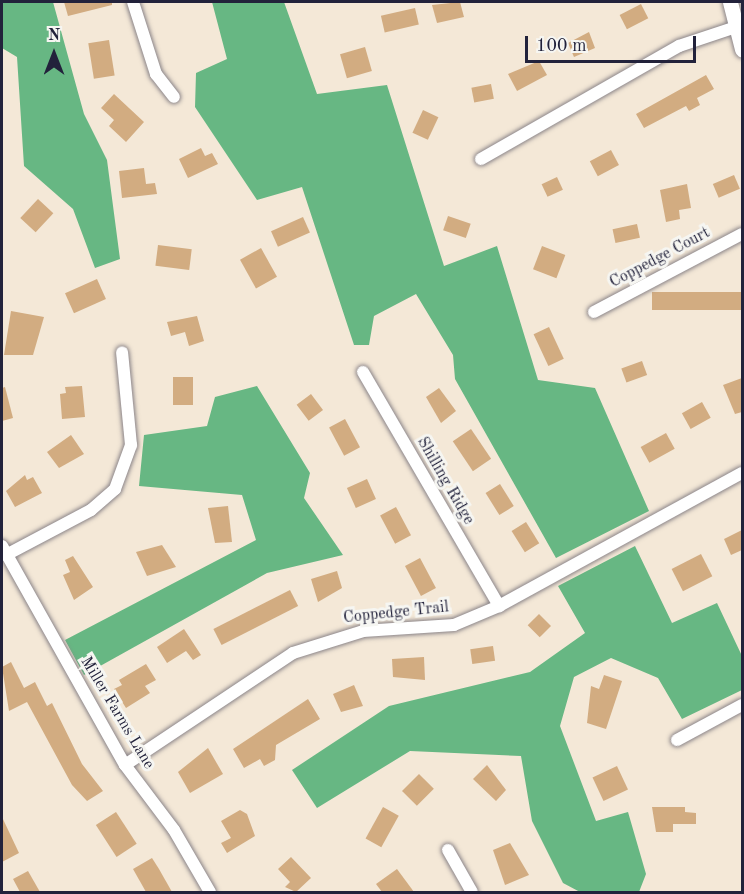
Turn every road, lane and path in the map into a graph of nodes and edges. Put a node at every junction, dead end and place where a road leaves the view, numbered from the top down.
1 (133, 2) edge
2 (730, 2) edge
3 (740, 26) edge
4 (742, 49) edge
5 (174, 97) dead end
6 (481, 159) dead end
7 (742, 234) edge
8 (594, 312) dead end
9 (122, 352) dead end
10 (363, 372) dead end
11 (742, 473) edge
12 (4, 551) edge
13 (499, 606) junction
14 (742, 705) edge
15 (677, 740) dead end
16 (125, 765) junction
17 (447, 850) dead end
18 (210, 892) edge
19 (472, 892) edge

1 - 5 street
2 - 3 street
3 - 4 street
3 - 6 street
7 - 8 street, Coppedge Court
9 - 12 street
10 - 13 street, Shilling Ridge
11 - 13 street, Coppedge Trail
12 - 16 street, Miller Farms Lane
13 - 16 street, Coppedge Trail
14 - 15 street
16 - 18 street, Miller Farms Lane
17 - 19 street

